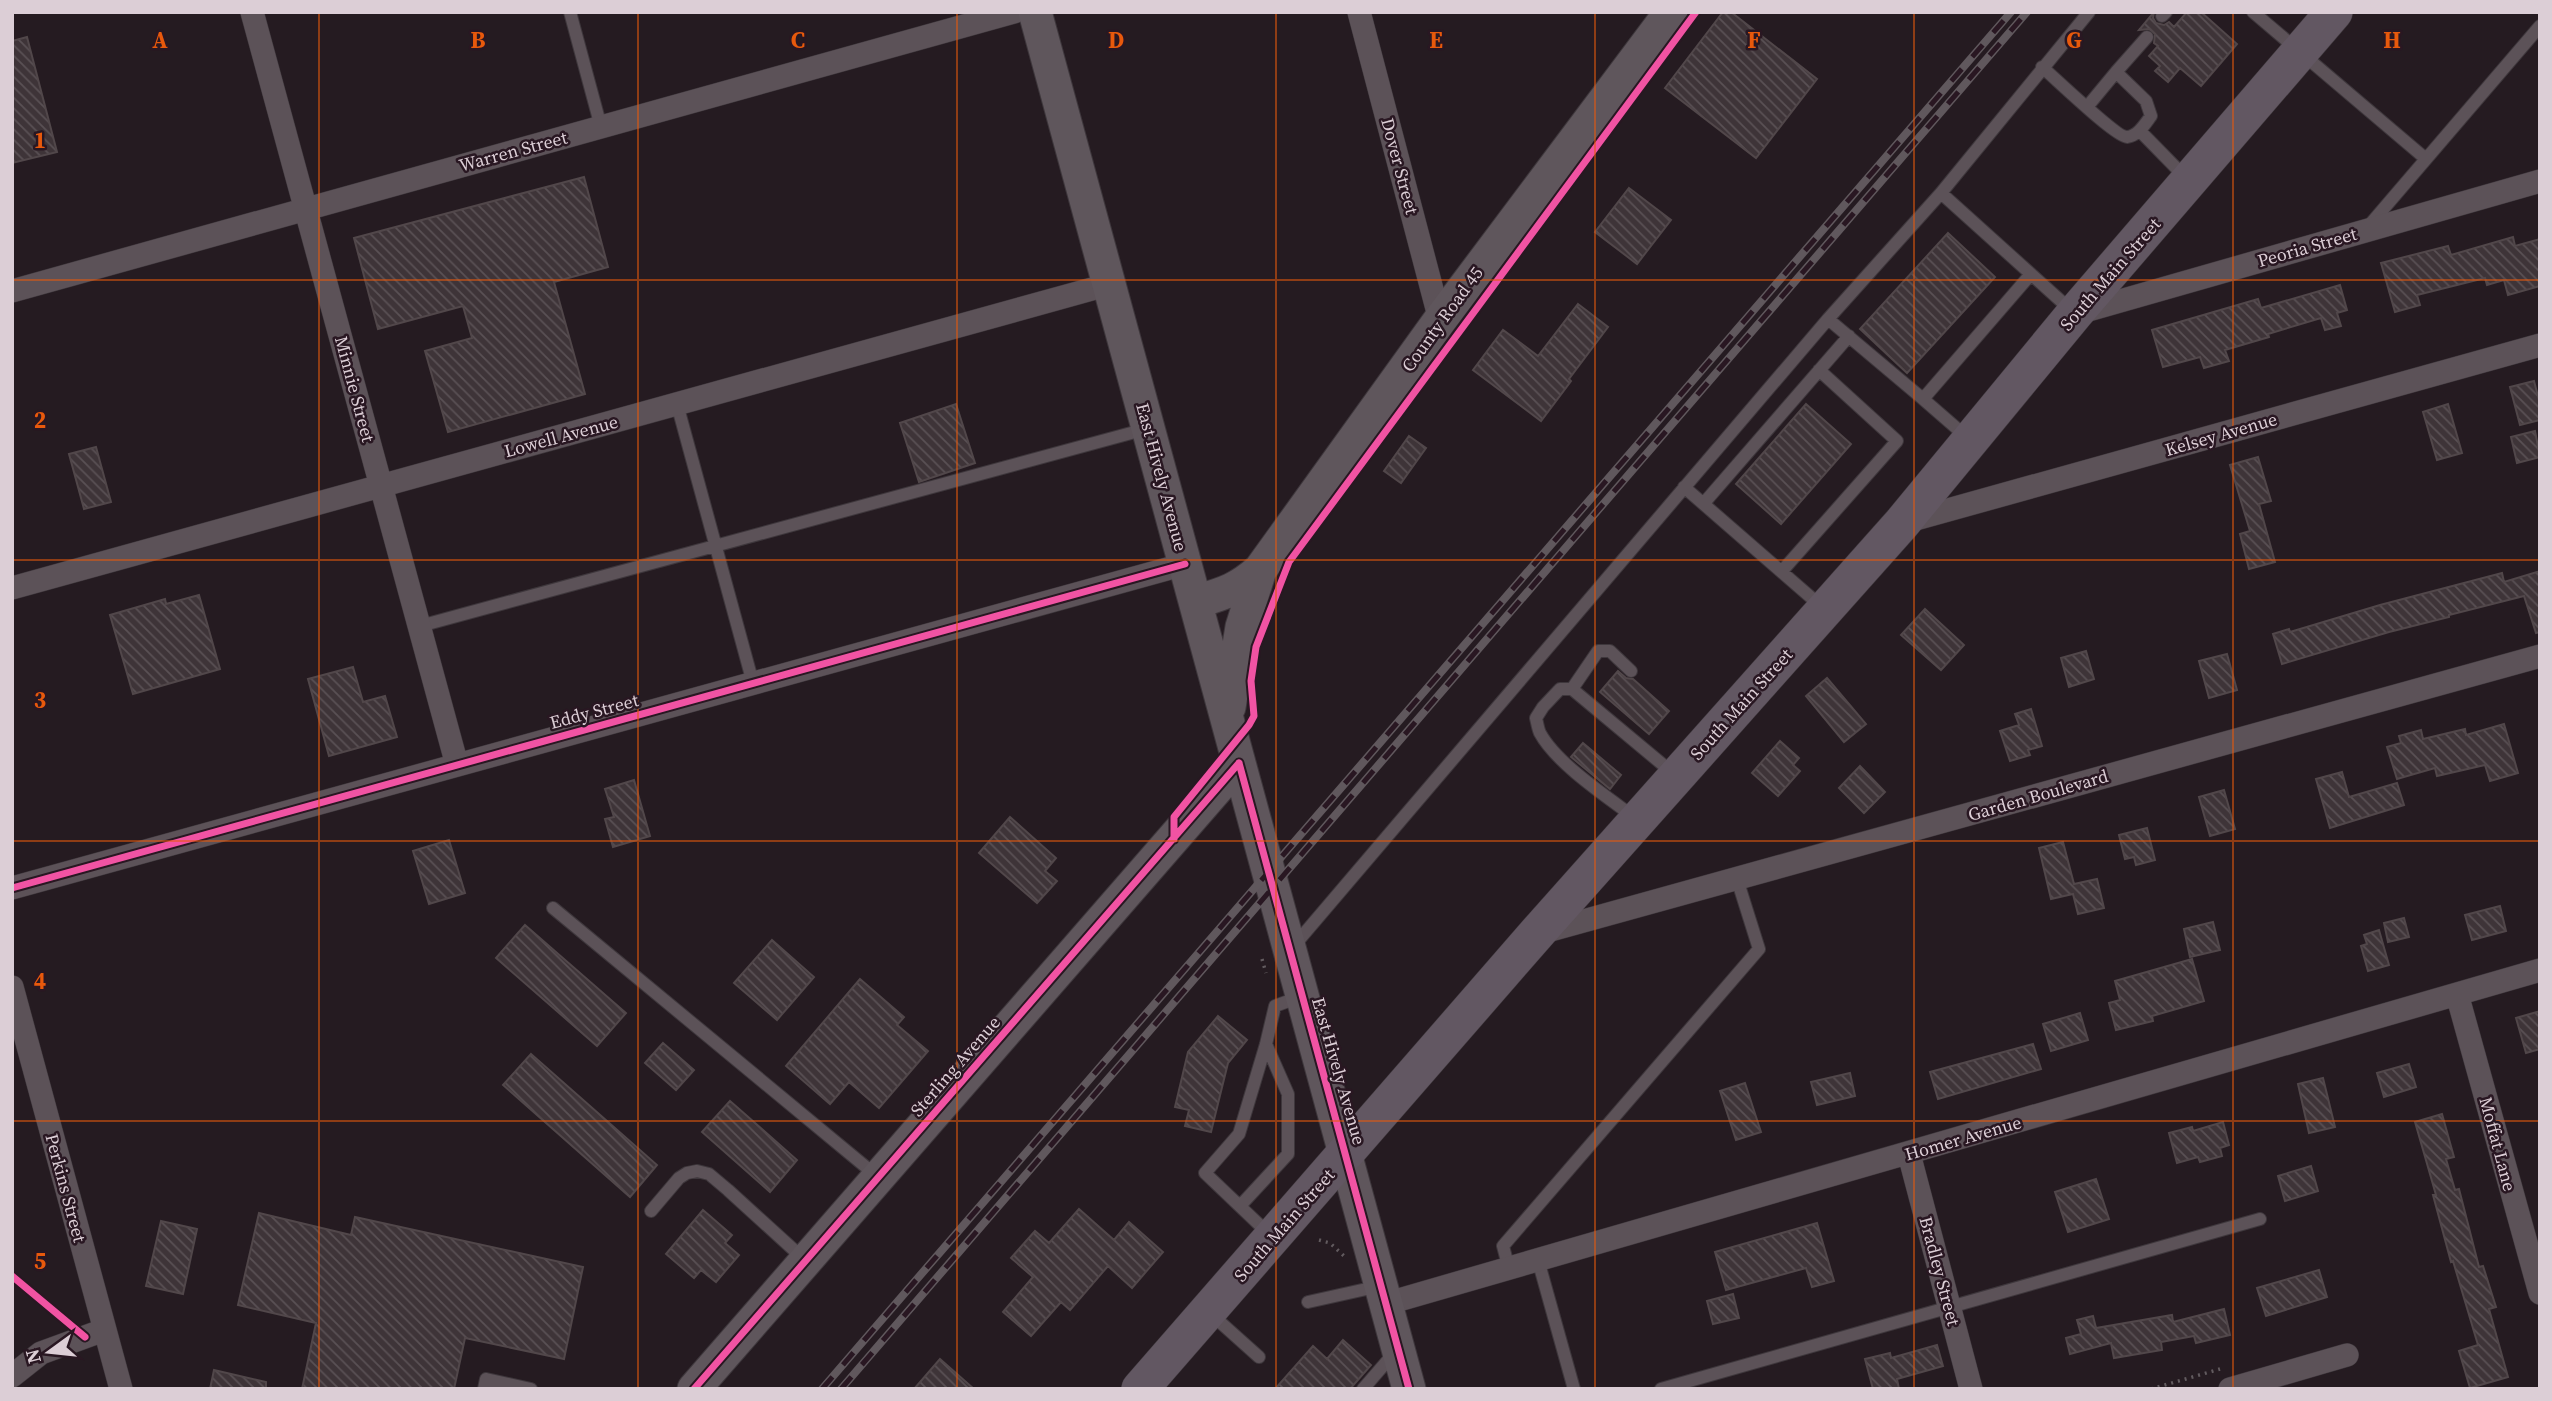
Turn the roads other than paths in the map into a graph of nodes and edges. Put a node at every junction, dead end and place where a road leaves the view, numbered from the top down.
1 (252, 12) edge
2 (570, 12) edge
3 (1014, 12) edge
4 (1035, 12) edge
5 (1359, 12) edge
6 (1671, 12) edge
7 (2089, 12) edge
8 (2253, 12) edge
9 (2334, 12) edge
10 (2540, 26) edge
11 (2147, 37) dead end
12 (2299, 52) junction
13 (2042, 67) junction
14 (2116, 72) junction
15 (2087, 107) junction
16 (601, 127) junction
17 (2140, 131) junction
18 (2426, 159) junction
19 (2189, 181) junction
20 (2540, 181) edge
21 (1941, 193) junction
22 (306, 209) junction
23 (2365, 231) junction
24 (2031, 274) junction
25 (1110, 284) junction
26 (12, 291) edge
27 (2075, 313) junction
28 (1828, 319) junction
29 (1440, 320) junction
30 (1849, 336) junction
31 (2540, 345) edge
32 (1819, 370) junction
33 (1923, 399) junction
34 (677, 404) junction
35 (1148, 428) junction
36 (1970, 440) junction
37 (381, 485) junction
38 (1685, 487) junction
39 (1704, 503) junction
40 (1902, 523) junction
41 (715, 545) junction
42 (1185, 564) junction
43 (1260, 570) junction
44 (1782, 571) junction
45 (12, 588) edge
46 (1196, 601) junction
47 (1825, 610) junction
48 (420, 626) junction
49 (2540, 656) edge
50 (1631, 671) dead end
51 (753, 683) junction
52 (1572, 689) junction
53 (1227, 722) junction
54 (1238, 763) junction
55 (457, 765) junction
56 (1677, 776) junction
57 (1638, 820) junction
58 (1737, 879) junction
59 (12, 888) edge
60 (552, 908) dead end
61 (1537, 933) junction
62 (1290, 951) junction
63 (2540, 970) edge
64 (12, 987) edge
65 (2457, 994) junction
66 (1302, 996) junction
67 (1266, 1044) junction
68 (1346, 1153) junction
69 (1909, 1154) junction
70 (879, 1177) junction
71 (1240, 1206) junction
72 (651, 1211) dead end
73 (2260, 1219) dead end
74 (1273, 1238) junction
75 (1538, 1260) junction
76 (806, 1261) junction
77 (1509, 1269) junction
78 (2540, 1293) edge
79 (1383, 1295) junction
80 (1308, 1302) dead end
81 (1950, 1307) junction
82 (1208, 1311) junction
83 (104, 1331) junction
84 (1398, 1349) junction
85 (2347, 1355) dead end
86 (1259, 1357) dead end
87 (12, 1376) edge
88 (121, 1389) edge
89 (484, 1389) edge
90 (531, 1389) edge
91 (694, 1389) edge
92 (1140, 1389) edge
93 (1363, 1389) edge
94 (1409, 1389) edge
95 (1574, 1389) edge
96 (1661, 1389) edge
97 (1971, 1389) edge
98 (2230, 1389) edge

1 - 22 street, Minnie Street
2 - 16 lane
3 - 16 street, Warren Street
4 - 25 street, East Hively Avenue
5 - 29 street, Dover Street
6 - 29 street, County Road 45
7 - 13 lane
8 - 12 lane
9 - 12 main road, South Main Street
10 - 18 lane
11 - 14 lane
12 - 18 lane
12 - 19 main road, South Main Street
13 - 15 lane
13 - 21 lane
14 - 15 lane
14 - 17 lane
15 - 17 lane
16 - 22 street, Warren Street
17 - 19 lane
18 - 23 lane
19 - 27 main road, South Main Street
20 - 23 street, Peoria Street
21 - 24 lane
21 - 28 lane
22 - 26 street, Warren Street
22 - 37 street, Minnie Street
23 - 27 street, Peoria Street
24 - 27 lane
24 - 33 lane
25 - 34 street, Lowell Avenue
25 - 35 street, East Hively Avenue
27 - 36 main road, South Main Street
28 - 30 lane
28 - 38 lane
29 - 43 street, County Road 45
30 - 32 lane
30 - 33 lane
31 - 40 street, Kelsey Avenue
32 - 39 lane
32 - 44 lane
33 - 36 lane
34 - 37 street, Lowell Avenue
34 - 41 lane
35 - 41 lane
35 - 42 street, East Hively Avenue
36 - 40 main road, South Main Street
37 - 45 street, Lowell Avenue
37 - 48 street, Minnie Street
38 - 39 lane
38 - 62 lane
39 - 44 lane
40 - 47 main road, South Main Street
41 - 48 lane
41 - 51 lane
42 - 46 street, East Hively Avenue
42 - 51 street, Eddy Street
43 - 46 street, County Road 45
43 - 53 street
44 - 47 lane
46 - 53 street, East Hively Avenue
47 - 56 main road, South Main Street
48 - 55 street, Minnie Street
49 - 58 street, Garden Boulevard
50 - 52 lane
51 - 55 street, Eddy Street
52 - 56 lane
52 - 57 lane
53 - 54 street, East Hively Avenue
54 - 62 street, East Hively Avenue
54 - 70 street, Sterling Avenue
55 - 59 street, Eddy Street
56 - 57 main road, South Main Street
57 - 61 main road, South Main Street
58 - 61 street, Garden Boulevard
58 - 77 lane
60 - 70 lane
61 - 68 main road, South Main Street
62 - 66 street, East Hively Avenue
63 - 65 street, Homer Avenue
64 - 83 street, Perkins Street
65 - 69 street, Homer Avenue
65 - 78 street, Moffat Lane
66 - 67 lane
66 - 68 street, East Hively Avenue
67 - 71 lane
67 - 71 lane
68 - 74 main road, South Main Street
68 - 79 street, East Hively Avenue
69 - 75 street, Homer Avenue
69 - 81 street, Bradley Street
70 - 76 street, Sterling Avenue
71 - 74 lane
72 - 76 lane
73 - 81 lane
74 - 82 main road, South Main Street
75 - 77 street, Homer Avenue
75 - 95 lane
76 - 91 street, Sterling Avenue
77 - 79 street, Homer Avenue
79 - 80 lane
79 - 84 street, East Hively Avenue
81 - 96 lane
81 - 97 street, Bradley Street
82 - 86 lane
82 - 92 main road, South Main Street
83 - 87 street
83 - 88 street, Perkins Street
84 - 93 lane
84 - 94 street, East Hively Avenue
85 - 98 street
89 - 90 lane

